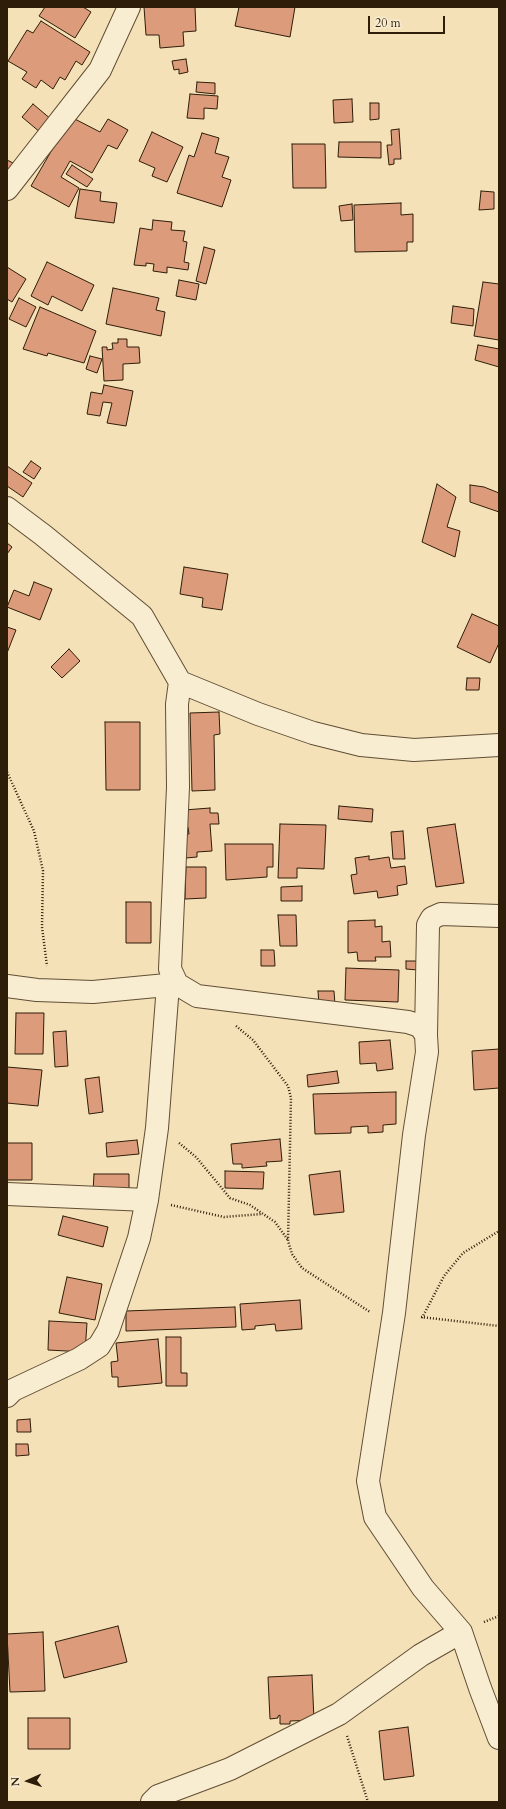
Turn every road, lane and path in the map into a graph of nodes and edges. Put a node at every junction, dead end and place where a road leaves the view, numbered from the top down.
1 (129, 7) edge
2 (7, 189) edge
3 (7, 508) edge
4 (180, 682) junction
5 (499, 745) edge
6 (7, 772) edge
7 (499, 916) edge
8 (173, 984) junction
9 (7, 986) edge
10 (61, 990) junction
11 (234, 1025) dead end
12 (426, 1035) junction
13 (157, 1128) junction
14 (7, 1194) edge
15 (147, 1200) junction
16 (263, 1214) junction
17 (499, 1231) edge
18 (288, 1241) junction
19 (395, 1301) junction
20 (422, 1318) junction
21 (499, 1326) edge
22 (392, 1327) junction
23 (7, 1396) edge
24 (461, 1632) junction
25 (339, 1714) junction
26 (499, 1738) edge
27 (152, 1802) edge
28 (368, 1802) edge

1 - 2 street
3 - 4 street
4 - 5 street
4 - 8 street
6 - 10 path
7 - 12 street
8 - 10 street
8 - 12 street
8 - 13 street
9 - 10 street
11 - 18 path
12 - 19 street
13 - 15 street
13 - 16 path
14 - 15 street
15 - 16 path
15 - 23 street
16 - 18 path
17 - 20 path
18 - 22 path
19 - 20 path
19 - 22 street
20 - 21 path
22 - 24 street
24 - 25 street
24 - 26 street
25 - 27 street
25 - 28 path

